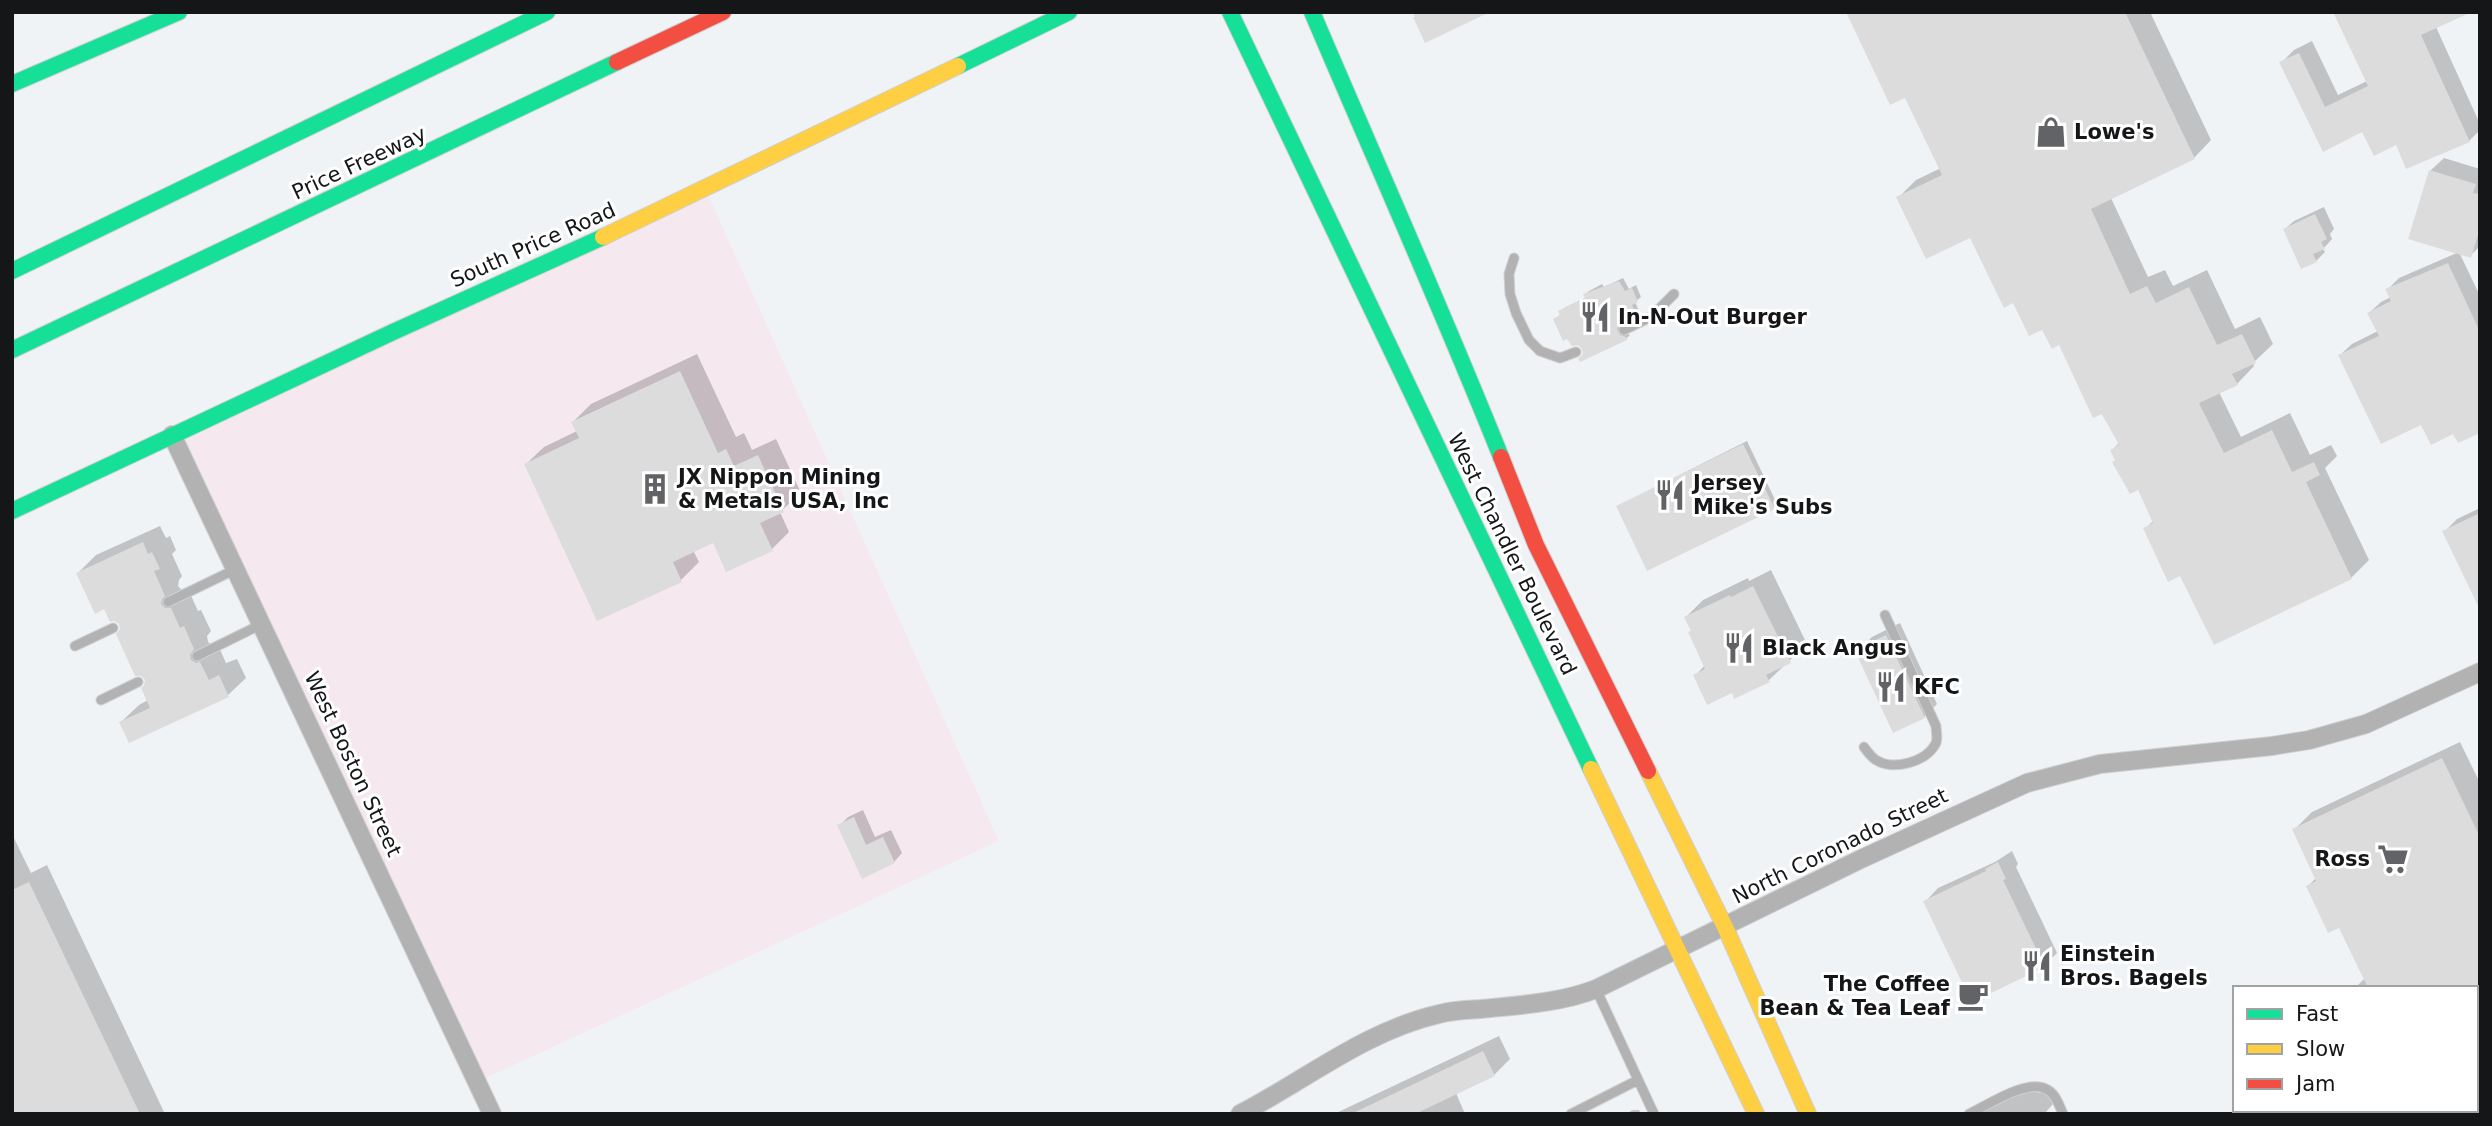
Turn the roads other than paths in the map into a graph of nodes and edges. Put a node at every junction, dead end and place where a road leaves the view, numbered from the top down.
1 (179, 12) edge
2 (547, 12) edge
3 (723, 12) edge
4 (1069, 12) edge
5 (1230, 12) edge
6 (1312, 12) edge
7 (12, 84) edge
8 (1514, 258) dead end
9 (12, 271) edge
10 (1674, 293) dead end
11 (1624, 330) dead end
12 (12, 350) edge
13 (1576, 352) dead end
14 (172, 435) junction
15 (12, 511) edge
16 (236, 569) junction
17 (168, 602) dead end
18 (1885, 615) dead end
19 (262, 624) junction
20 (113, 628) dead end
21 (75, 646) dead end
22 (197, 656) dead end
23 (2480, 672) edge
24 (138, 682) dead end
25 (101, 700) dead end
26 (1864, 747) dead end
27 (1725, 927) junction
28 (1678, 950) junction
29 (1596, 989) junction
30 (1638, 1080) junction
31 (492, 1114) edge
32 (1240, 1114) edge
33 (1571, 1114) edge
34 (1654, 1114) edge
35 (1756, 1114) edge
36 (1808, 1114) edge
37 (1969, 1114) edge
38 (2063, 1114) edge

1 - 7 main road
2 - 9 main road
3 - 12 main road, Price Freeway
4 - 14 main road, South Price Road
5 - 28 main road, West Chandler Boulevard
6 - 27 main road, West Chandler Boulevard
8 - 13 lane
10 - 11 lane
14 - 15 main road, South Price Road
14 - 16 street, West Boston Street
16 - 17 lane
16 - 19 street, West Boston Street
18 - 26 lane
19 - 22 lane
19 - 31 street, West Boston Street
20 - 21 lane
23 - 27 street, North Coronado Street
24 - 25 lane
27 - 28 street, North Coronado Street
27 - 36 main road, West Chandler Boulevard
28 - 29 street, North Coronado Street
28 - 35 main road, West Chandler Boulevard
29 - 30 lane
29 - 32 street, North Coronado Street
30 - 33 lane
30 - 34 lane
37 - 38 lane

